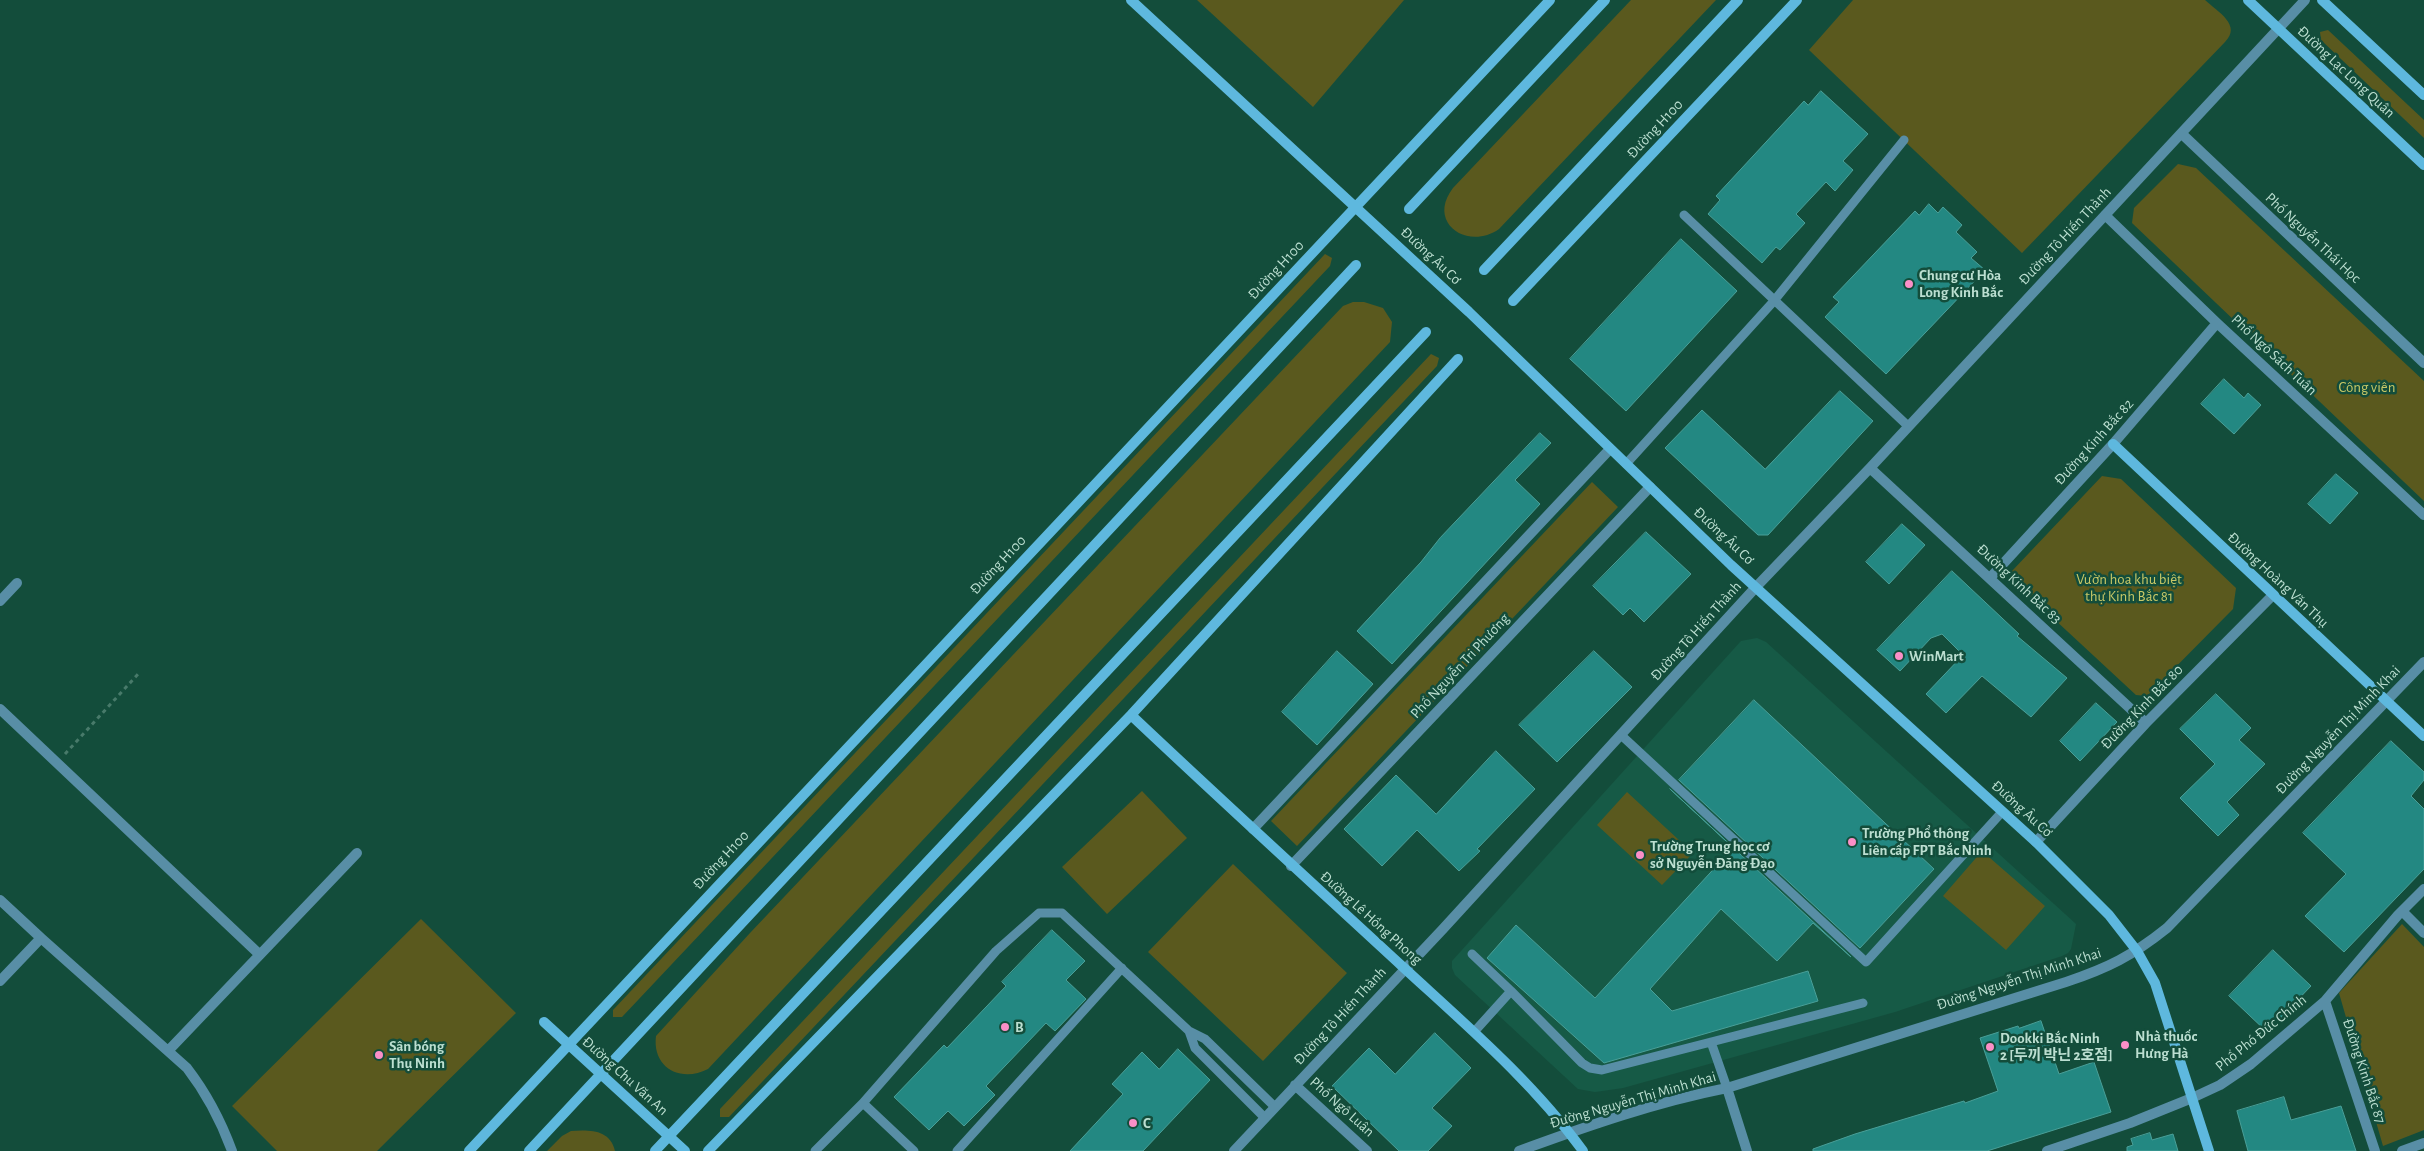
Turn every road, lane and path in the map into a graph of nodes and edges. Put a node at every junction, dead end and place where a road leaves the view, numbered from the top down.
1 (1131, 0) edge
2 (1550, 0) edge
3 (1604, 0) edge
4 (1738, 0) edge
5 (1797, 0) edge
6 (2248, 0) edge
7 (2305, 0) edge
8 (2322, 0) edge
9 (2278, 29) junction
10 (2424, 94) edge
11 (2182, 134) junction
12 (1904, 140) dead end
13 (2424, 165) edge
14 (1356, 207) junction
15 (1409, 209) dead end
16 (1684, 215) dead end
17 (2105, 215) junction
18 (1356, 266) dead end
19 (1484, 270) dead end
20 (1513, 301) dead end
21 (1773, 302) junction
22 (2217, 323) junction
23 (1426, 332) dead end
24 (1458, 359) dead end
25 (2424, 363) edge
26 (1908, 426) junction
27 (2113, 444) junction
28 (1610, 449) junction
29 (1626, 464) junction
30 (1870, 468) junction
31 (1650, 487) junction
32 (2424, 515) edge
33 (1990, 578) junction
34 (17, 583) dead end
35 (1756, 587) junction
36 (2272, 596) junction
37 (0, 601) edge
38 (2424, 662) edge
39 (139, 673) dead end
40 (2387, 701) junction
41 (0, 709) edge
42 (1131, 715) junction
43 (2146, 723) junction
44 (1621, 735) junction
45 (2424, 736) edge
46 (62, 758) dead end
47 (2002, 812) junction
48 (1253, 829) junction
49 (2036, 842) junction
50 (357, 853) dead end
51 (1292, 866) junction
52 (2424, 888) edge
53 (0, 900) edge
54 (2402, 911) junction
55 (2424, 933) edge
56 (40, 938) junction
57 (2137, 951) junction
58 (259, 954) junction
59 (1472, 954) dead end
60 (1122, 968) junction
61 (1405, 969) junction
62 (0, 980) edge
63 (1510, 991) junction
64 (2325, 1001) junction
65 (1863, 1003) dead end
66 (544, 1022) dead end
67 (1189, 1032) junction
68 (1474, 1032) junction
69 (1711, 1042) junction
70 (569, 1044) junction
71 (168, 1051) junction
72 (600, 1074) junction
73 (1296, 1085) junction
74 (1727, 1088) junction
75 (2192, 1098) junction
76 (863, 1103) junction
77 (1275, 1107) junction
78 (1265, 1118) junction
79 (1570, 1133) junction
80 (669, 1136) junction
81 (2424, 1143) edge
82 (232, 1151) edge
83 (469, 1151) edge
84 (529, 1151) edge
85 (655, 1151) edge
86 (685, 1151) edge
87 (708, 1151) edge
88 (815, 1151) edge
89 (914, 1151) edge
90 (956, 1151) edge
91 (1234, 1151) edge
92 (1367, 1151) edge
93 (1519, 1151) edge
94 (1583, 1151) edge
95 (1747, 1151) edge
96 (2047, 1151) edge
97 (2209, 1151) edge
98 (2375, 1151) edge
99 (2402, 1151) edge

1 - 14 main road, Đường Âu Cơ
2 - 14 main road, Đường H100
3 - 15 main road
4 - 19 main road, Đường H100
5 - 20 main road, Đường H100
6 - 9 main road, Đường Lạc Long Quân
7 - 9 street, Đường Tô Hiến Thành
8 - 10 main road
9 - 11 street, Đường Tô Hiến Thành
9 - 13 main road, Đường Lạc Long Quân
11 - 17 street, Đường Tô Hiến Thành
11 - 25 street, Phố Nguyễn Thái Học
12 - 21 lane
14 - 28 main road, Đường Âu Cơ
14 - 70 main road, Đường H100
16 - 21 lane
17 - 22 street, Phố Ngô Sách Tuân
17 - 26 street, Đường Tô Hiến Thành
18 - 72 main road
21 - 26 lane
21 - 29 lane
22 - 27 street, Đường Kinh Bắc 82
22 - 32 street, Phố Ngô Sách Tuân
23 - 80 main road
24 - 42 main road
26 - 30 street, Đường Tô Hiến Thành
27 - 33 street, Đường Kinh Bắc 82
27 - 36 main road, Đường Hoàng Văn Thụ
28 - 29 main road, Đường Âu Cơ
28 - 48 street
29 - 31 main road, Đường Âu Cơ
30 - 33 street, Đường Kinh Bắc 83
30 - 35 street, Đường Tô Hiến Thành
31 - 35 main road, Đường Âu Cơ
31 - 51 street, Phố Nguyễn Tri Phương
33 - 43 street, Đường Kinh Bắc 83
34 - 37 street
35 - 44 street, Đường Tô Hiến Thành
35 - 47 main road, Đường Âu Cơ
36 - 40 main road, Đường Hoàng Văn Thụ
36 - 43 street, Đường Kinh Bắc 80
38 - 40 street, Đường Nguyễn Thị Minh Khai
39 - 46 path
40 - 45 main road, Đường Hoàng Văn Thụ
40 - 57 street, Đường Nguyễn Thị Minh Khai
41 - 58 street
42 - 48 main road, Đường Lê Hồng Phong
42 - 87 main road
43 - 49 street, Đường Kinh Bắc 80
44 - 47 lane
44 - 61 street, Đường Tô Hiến Thành
47 - 49 main road, Đường Âu Cơ
48 - 51 main road, Đường Lê Hồng Phong
49 - 57 main road, Đường Âu Cơ
50 - 58 street
51 - 61 main road, Đường Lê Hồng Phong
52 - 54 street, Phố Phó Đức Chính
53 - 56 street
54 - 55 street
54 - 64 street, Phố Phó Đức Chính
56 - 62 street
56 - 71 street
57 - 74 street, Đường Nguyễn Thị Minh Khai
57 - 75 main road, Đường Âu Cơ
58 - 71 street
59 - 63 lane
60 - 67 lane
60 - 76 lane
60 - 90 lane
61 - 68 main road, Đường Lê Hồng Phong
61 - 73 street, Đường Tô Hiến Thành
63 - 68 lane
63 - 69 lane
64 - 75 street, Phố Phó Đức Chính
64 - 98 street, Đường Kinh Bắc 87
65 - 69 lane
66 - 70 main road, Đường Chu Văn An
67 - 77 lane
67 - 78 lane
68 - 79 main road, Đường Lê Hồng Phong
69 - 74 lane
70 - 72 main road, Đường Chu Văn An
70 - 83 main road, Đường H100
71 - 82 street
72 - 80 main road, Đường Chu Văn An
72 - 84 main road
73 - 77 street, Đường Tô Hiến Thành
73 - 92 street, Phố Ngô Luân
74 - 79 street, Đường Nguyễn Thị Minh Khai
74 - 95 street
75 - 96 street, Phố Phó Đức Chính
75 - 97 main road, Đường Âu Cơ
76 - 88 lane
76 - 89 lane
77 - 78 street, Đường Tô Hiến Thành
78 - 91 street, Đường Tô Hiến Thành
79 - 93 street, Đường Nguyễn Thị Minh Khai
79 - 94 main road, Đường Lê Hồng Phong
80 - 85 main road
80 - 86 main road, Đường Chu Văn An
81 - 99 street

